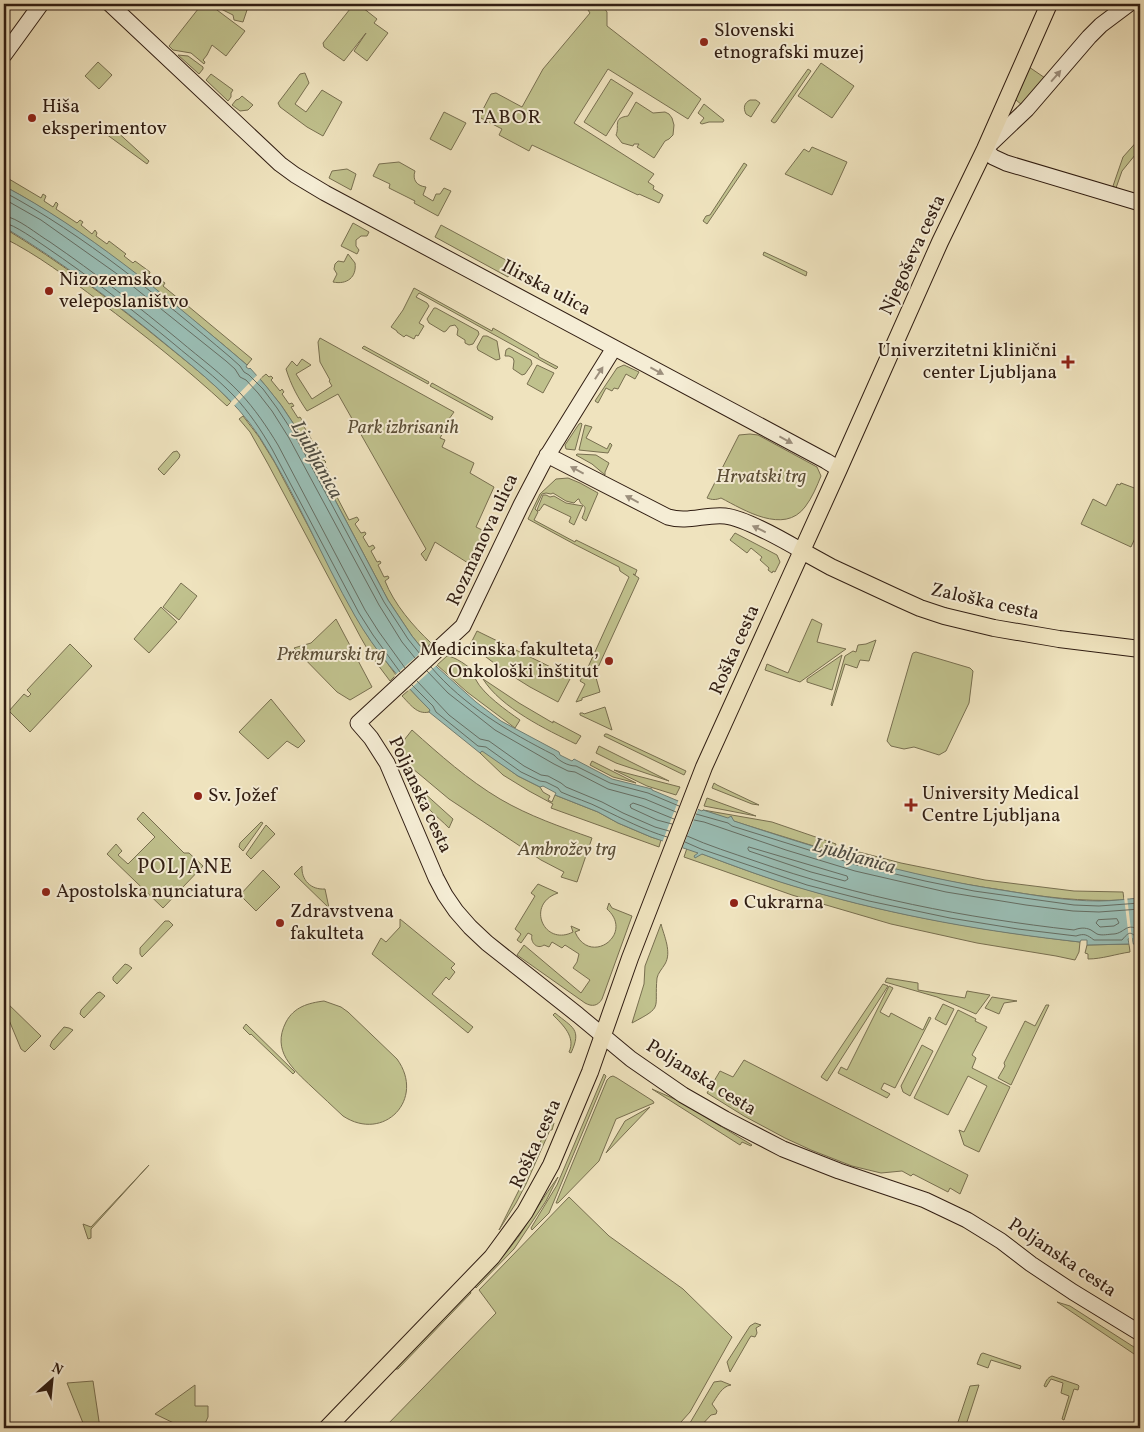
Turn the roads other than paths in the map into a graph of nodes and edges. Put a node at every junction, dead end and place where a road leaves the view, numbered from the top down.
1 (41, 4) edge
2 (110, 4) edge
3 (1049, 4) edge
4 (1129, 4) edge
5 (4, 55) edge
6 (1008, 97) junction
7 (1027, 109) junction
8 (985, 149) junction
9 (1140, 203) edge
10 (614, 348) junction
11 (547, 455) junction
12 (839, 469) junction
13 (802, 551) junction
14 (1140, 649) edge
15 (358, 723) joint
16 (603, 1036) junction
17 (1140, 1333) edge
18 (327, 1428) edge

1 - 5 main road
2 - 10 main road, Ilirska ulica
3 - 6 main road, Njegoševa cesta
7 -> 4 main road
6 - 7 main road
6 - 8 main road, Njegoševa cesta
7 - 8 main road
8 - 9 main road
8 - 12 main road, Njegoševa cesta
11 -> 10 main road, Rozmanova ulica
10 -> 12 main road, Ilirska ulica
13 -> 11 main road
11 - 15 main road, Rozmanova ulica
12 - 13 main road, Njegoševa cesta
13 - 14 main road, Zaloška cesta
13 - 16 main road, Roška cesta
15 - 16 main road, Poljanska cesta
16 - 17 main road, Poljanska cesta
16 - 18 main road, Roška cesta

